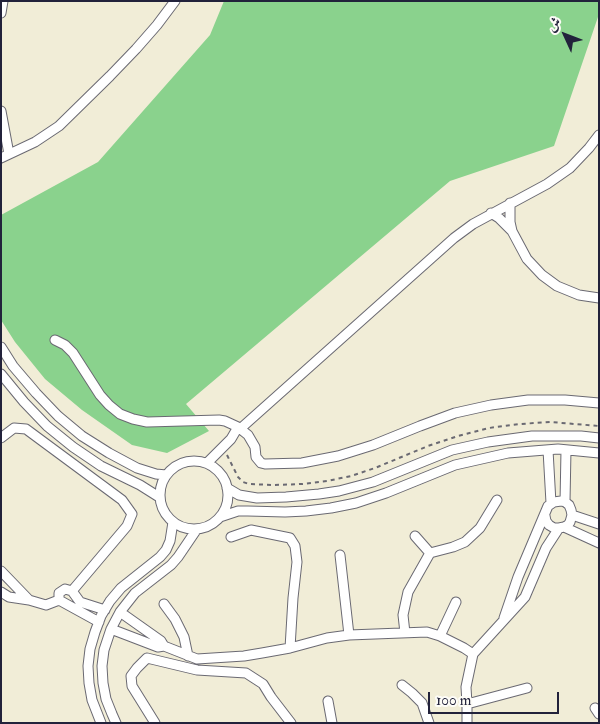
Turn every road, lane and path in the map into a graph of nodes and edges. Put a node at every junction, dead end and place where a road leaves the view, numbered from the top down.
1 (3, 1) edge
2 (175, 1) edge
3 (1, 13) edge
4 (1, 111) edge
5 (599, 135) edge
6 (5, 156) edge
7 (510, 203) junction
8 (491, 213) junction
9 (512, 231) junction
10 (599, 298) edge
11 (55, 340) dead end
12 (1, 347) edge
13 (1, 374) edge
14 (599, 403) edge
15 (599, 426) edge
16 (240, 429) junction
17 (558, 435) junction
18 (1, 438) edge
19 (599, 438) edge
20 (548, 450) junction
21 (562, 450) junction
22 (225, 452) junction
23 (599, 453) edge
24 (211, 465) junction
25 (166, 474) junction
26 (227, 488) junction
27 (159, 497) junction
28 (497, 500) dead end
29 (564, 502) junction
30 (551, 503) junction
31 (572, 514) junction
32 (545, 516) junction
33 (220, 517) junction
34 (173, 522) junction
35 (599, 524) edge
36 (561, 528) junction
37 (197, 529) junction
38 (415, 536) dead end
39 (231, 537) dead end
40 (599, 543) edge
41 (430, 553) junction
42 (340, 555) dead end
43 (1, 571) edge
44 (72, 591) junction
45 (1, 592) edge
46 (29, 600) junction
47 (59, 600) junction
48 (456, 602) dead end
49 (164, 604) dead end
50 (120, 612) junction
51 (102, 616) junction
52 (503, 620) junction
53 (113, 626) junction
54 (405, 633) junction
55 (349, 635) junction
56 (440, 636) junction
57 (164, 646) junction
58 (290, 648) junction
59 (473, 654) junction
60 (188, 656) junction
61 (402, 685) dead end
62 (527, 688) dead end
63 (328, 701) dead end
64 (467, 704) junction
65 (101, 723) edge
66 (116, 723) edge
67 (155, 723) edge
68 (291, 723) edge
69 (332, 723) edge
70 (429, 723) edge
71 (467, 723) edge

1 - 3 street
2 - 6 street
4 - 6 street
5 - 7 street
7 - 8 street
7 - 9 street
8 - 9 street
8 - 16 street
9 - 10 street
11 - 16 street
12 - 25 street
13 - 27 street
14 - 16 street
15 - 22 path
16 - 22 street
16 - 24 street
17 - 19 street
17 - 21 street
17 - 26 street
18 - 44 street
20 - 21 street
20 - 30 street
20 - 33 street
21 - 23 street
21 - 29 street
22 - 24 street
24 - 25 street
24 - 26 street
25 - 27 street
26 - 33 street
27 - 34 street
28 - 41 street
29 - 30 street
29 - 31 street
30 - 32 street
31 - 35 street
31 - 36 street
32 - 36 street
32 - 52 street
33 - 37 street
34 - 37 street
34 - 51 street
36 - 40 street
36 - 52 street
37 - 50 street
38 - 41 street
39 - 58 street
41 - 54 street
42 - 55 street
43 - 46 street
44 - 47 street
44 - 51 street
45 - 46 street
46 - 47 street
47 - 51 street
48 - 56 street
49 - 60 street
50 - 53 street
50 - 57 street
51 - 53 street
51 - 65 street
52 - 59 street
53 - 57 street
53 - 66 street
54 - 55 street
54 - 56 street
55 - 58 street
56 - 59 street
57 - 60 street
58 - 60 street
59 - 64 street
61 - 70 street
62 - 64 street
63 - 69 street
64 - 71 street
67 - 68 street

